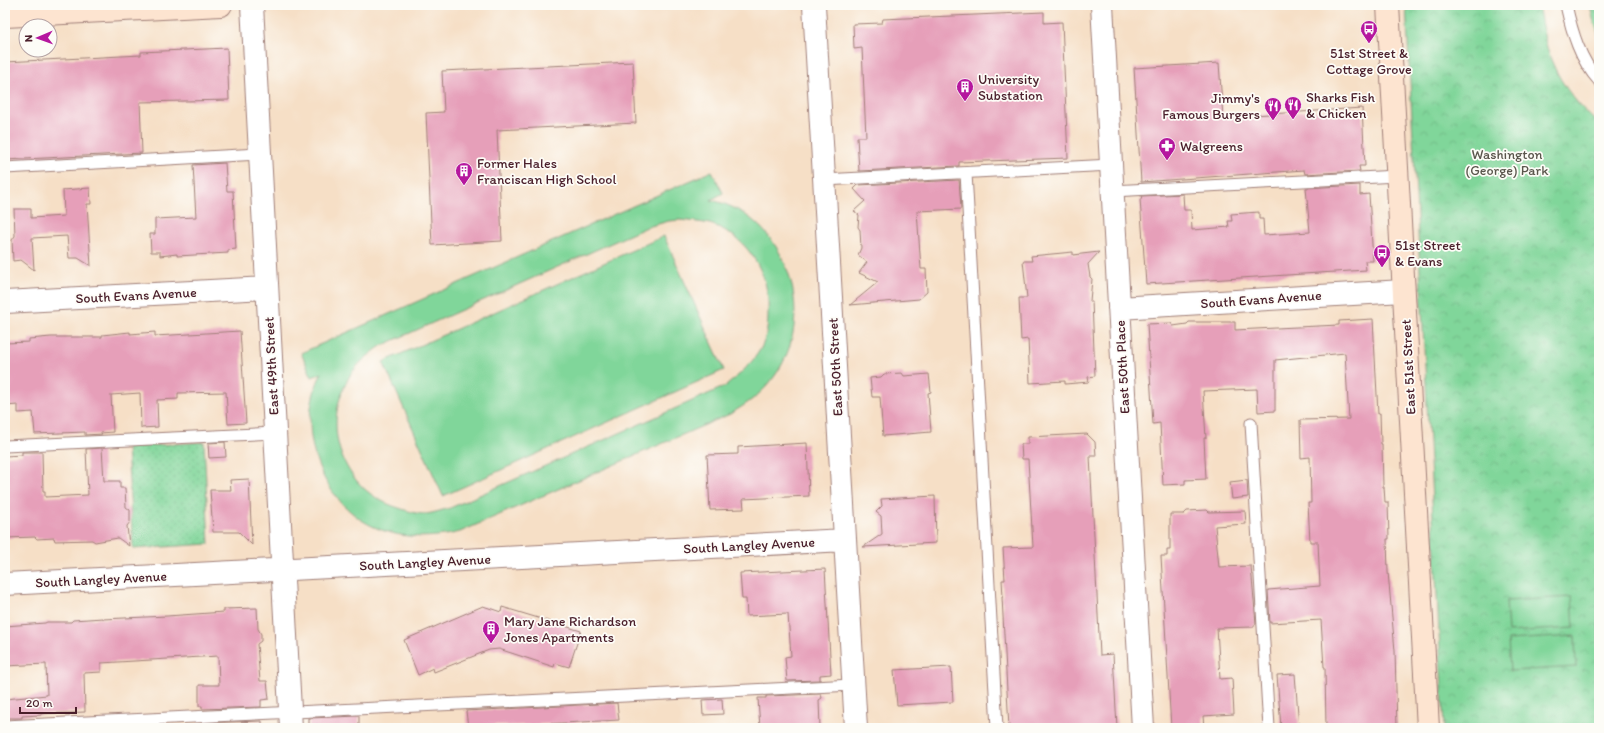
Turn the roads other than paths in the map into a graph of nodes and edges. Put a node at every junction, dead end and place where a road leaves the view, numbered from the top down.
1 (221, 5) edge
2 (252, 5) edge
3 (814, 5) edge
4 (1102, 5) edge
5 (1388, 5) edge
6 (1566, 5) edge
7 (166, 6) edge
8 (5, 16) edge
9 (1599, 81) edge
10 (259, 154) junction
11 (1111, 165) junction
12 (5, 168) edge
13 (966, 173) junction
14 (1397, 176) junction
15 (824, 180) junction
16 (1112, 191) junction
17 (267, 288) junction
18 (1404, 291) junction
19 (5, 302) edge
20 (1119, 308) junction
21 (1251, 423) dead end
22 (275, 433) junction
23 (5, 446) edge
24 (845, 540) junction
25 (282, 569) junction
26 (5, 584) edge
27 (853, 685) junction
28 (290, 720) edge
29 (5, 726) edge
30 (856, 728) edge
31 (997, 728) edge
32 (1142, 728) edge
33 (1269, 728) edge
34 (1428, 728) edge

1 - 7 main road
2 - 10 street, East 49th Street
3 - 15 street, East 50th Street
4 - 11 street, East 50th Place
5 - 14 main road, East 51st Street
6 - 9 lane
7 - 8 main road
10 - 12 lane
10 - 17 street, East 49th Street
11 - 13 lane
11 - 16 street, East 50th Place
13 - 15 lane
13 - 31 lane
14 - 16 lane
14 - 18 main road, East 51st Street
15 - 24 street, East 50th Street
16 - 20 street, East 50th Place
17 - 19 street, South Evans Avenue
17 - 22 street, East 49th Street
18 - 20 street, South Evans Avenue
18 - 34 main road, East 51st Street
20 - 32 street, East 50th Place
21 - 33 lane
22 - 23 lane
22 - 25 street, East 49th Street
24 - 25 street, South Langley Avenue
24 - 27 street, East 50th Street
25 - 26 street, South Langley Avenue
25 - 28 street, East 49th Street
27 - 28 lane
27 - 30 street, East 50th Street
28 - 29 lane

